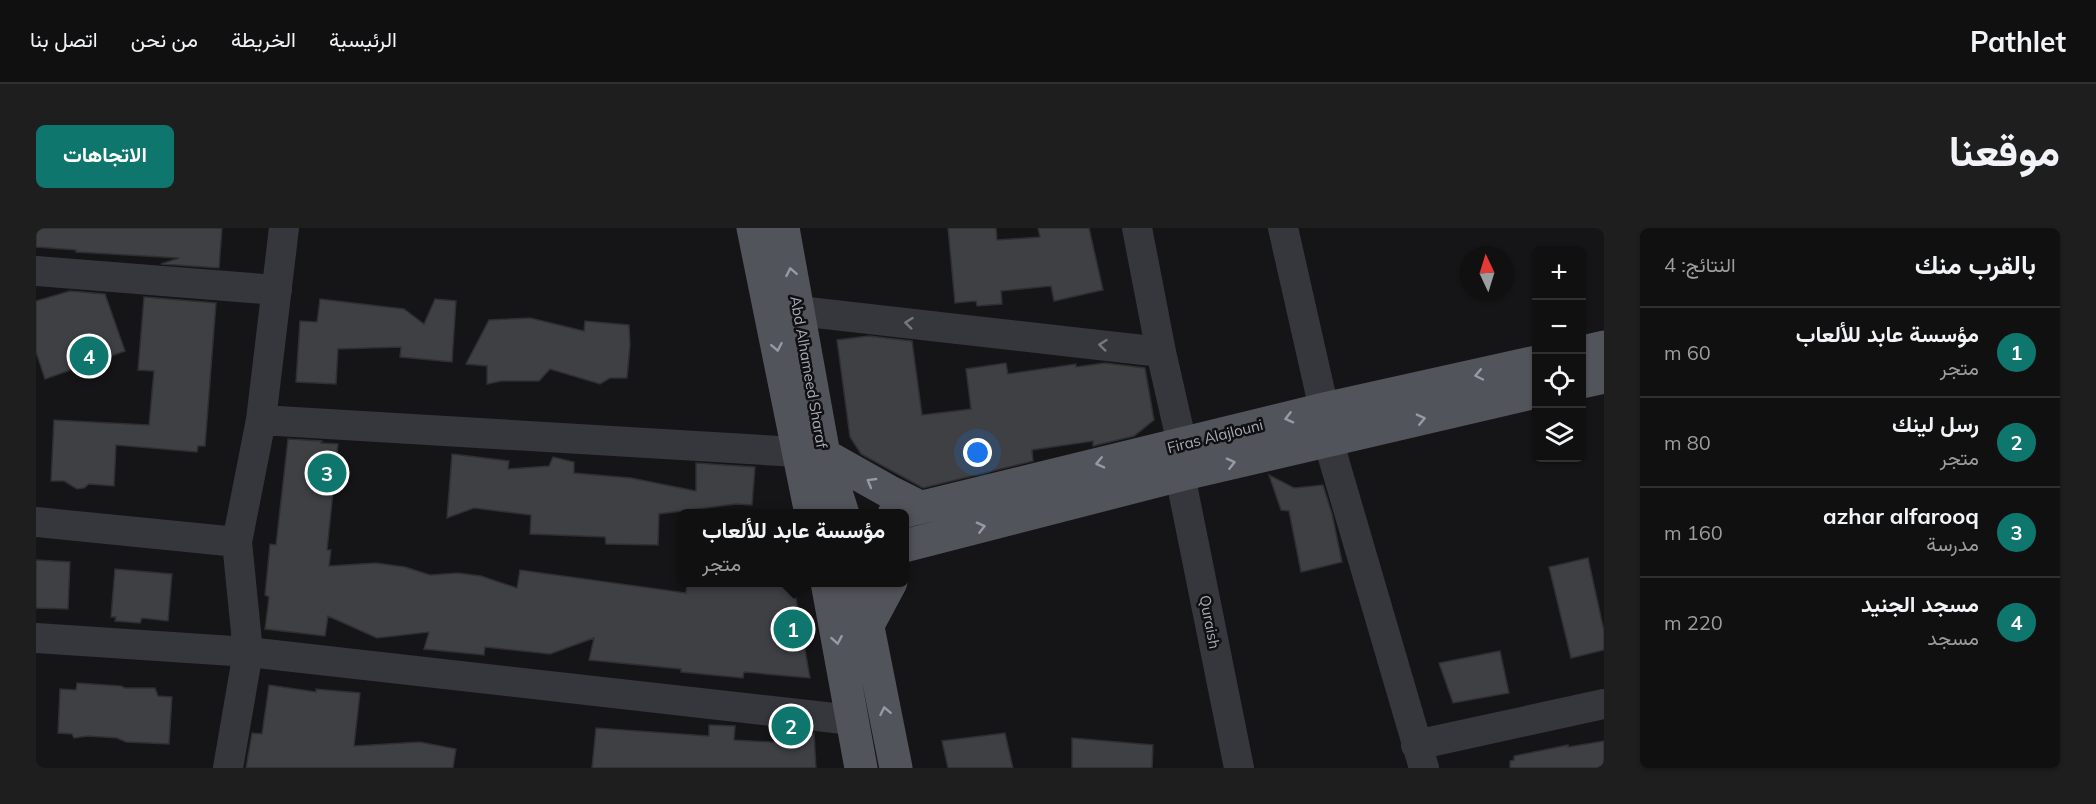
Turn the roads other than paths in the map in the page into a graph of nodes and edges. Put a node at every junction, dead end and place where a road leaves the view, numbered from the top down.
1 (284, 228) edge
2 (753, 228) edge
3 (783, 228) edge
4 (1137, 228) edge
5 (1283, 228) edge
6 (36, 271) edge
7 (277, 290) junction
8 (799, 311) junction
9 (1604, 347) edge
10 (1586, 351) edge
11 (1161, 352) junction
12 (1532, 363) edge
13 (1604, 377) edge
14 (1586, 381) edge
15 (1532, 393) edge
16 (261, 420) junction
17 (1326, 425) junction
18 (811, 454) junction
19 (1181, 460) junction
20 (811, 509) edge
21 (841, 509) edge
22 (905, 509) edge
23 (909, 509) edge
24 (36, 522) edge
25 (937, 539) junction
26 (237, 542) junction
27 (909, 545) edge
28 (909, 565) edge
29 (828, 587) edge
30 (860, 587) edge
31 (888, 587) edge
32 (868, 626) junction
33 (36, 638) edge
34 (248, 652) junction
35 (1604, 704) edge
36 (852, 720) junction
37 (1420, 756) edge
38 (228, 768) edge
39 (861, 768) edge
40 (896, 768) edge
41 (1239, 768) edge

1 - 7 street
2 -> 18 main road, Abd Alhameed Sharaf
8 -> 3 main road, Abd Alhameed Sharaf
4 - 11 street, Quraish
5 - 17 street
6 - 7 street
7 - 16 street
11 -> 8 street
8 - 18 main road, Abd Alhameed Sharaf
9 - 10 main road
11 - 19 street, Quraish
12 -> 17 main road, Firas Alajlouni
13 - 14 main road
17 -> 15 main road, Firas Alajlouni
16 - 18 street
16 - 26 street
17 - 19 main road, Firas Alajlouni
17 - 37 street
18 - 20 main road, Abd Alhameed Sharaf
18 - 21 main road, Abd Alhameed Sharaf
22 -> 18 main road
19 -> 23 main road, Firas Alajlouni
25 -> 19 main road, Firas Alajlouni
19 - 41 street, Quraish
24 - 26 street
25 - 27 main road, Firas Alajlouni
25 - 28 main road
26 - 34 street
29 -> 36 main road
30 - 32 main road
31 - 32 main road
40 -> 32 main road
33 - 34 street
34 - 36 street
34 - 38 street
35 - 37 street
36 - 39 main road

